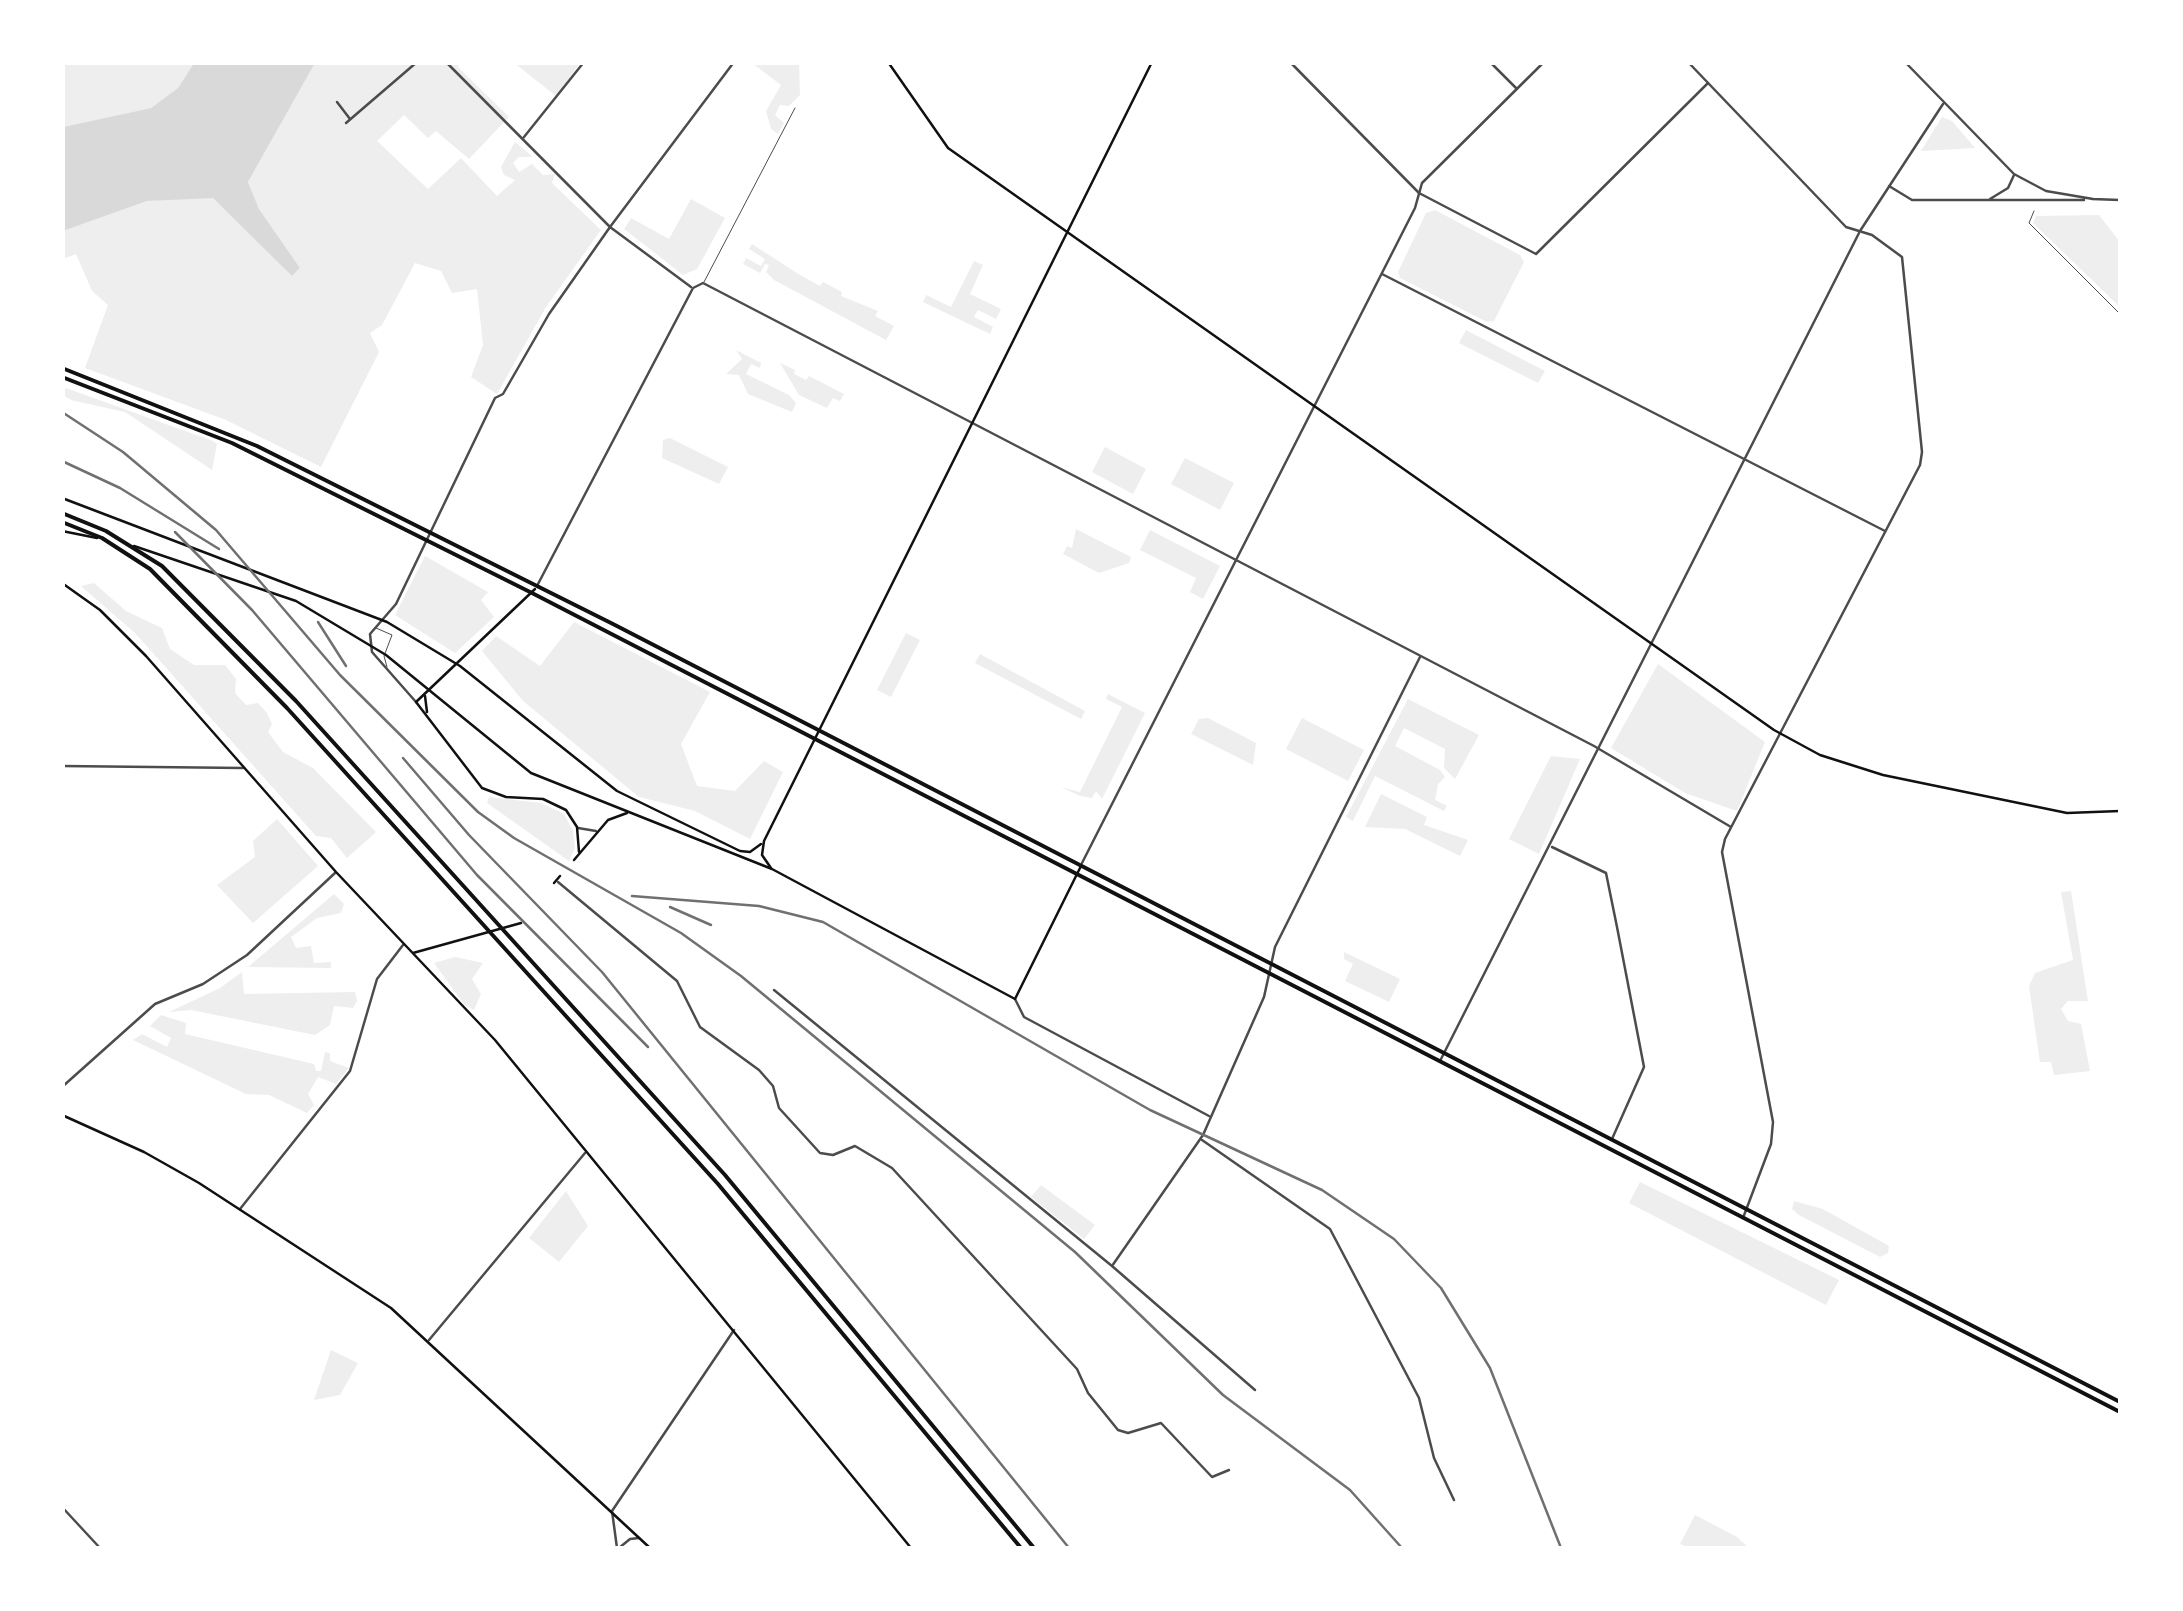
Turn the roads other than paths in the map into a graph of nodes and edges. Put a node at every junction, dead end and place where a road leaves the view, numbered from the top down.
1 (417, 62) edge
2 (446, 62) edge
3 (584, 62) edge
4 (734, 62) edge
5 (888, 62) edge
6 (1152, 62) edge
7 (1290, 62) edge
8 (1490, 62) edge
9 (1544, 62) edge
10 (1688, 62) edge
11 (1905, 62) edge
12 (1708, 83) junction
13 (1516, 90) junction
14 (337, 102) dead end
15 (1944, 103) junction
16 (795, 108) dead end
17 (523, 138) junction
18 (2014, 174) junction
19 (1888, 186) junction
20 (1419, 193) junction
21 (1989, 200) junction
22 (2094, 200) junction
23 (2120, 200) edge
24 (2034, 210) dead end
25 (610, 227) junction
26 (1067, 231) junction
27 (1859, 232) junction
28 (1382, 274) junction
29 (703, 283) junction
30 (692, 288) junction
31 (2120, 314) edge
32 (62, 368) edge
33 (62, 377) edge
34 (1316, 404) junction
35 (971, 423) junction
36 (1745, 460) junction
37 (62, 498) edge
38 (62, 512) edge
39 (62, 522) edge
40 (62, 531) edge
41 (429, 532) junction
42 (1886, 532) junction
43 (426, 540) junction
44 (1236, 560) junction
45 (62, 583) edge
46 (537, 586) junction
47 (532, 593) junction
48 (376, 628) junction
49 (1654, 644) junction
50 (1420, 657) junction
51 (388, 670) junction
52 (429, 690) junction
53 (416, 702) junction
54 (433, 722) junction
55 (821, 730) junction
56 (1782, 734) junction
57 (816, 739) junction
58 (1600, 750) junction
59 (62, 766) edge
60 (244, 768) junction
61 (2120, 812) edge
62 (632, 814) junction
63 (1731, 826) junction
64 (577, 827) junction
65 (596, 830) junction
66 (764, 841) junction
67 (1550, 846) junction
68 (580, 852) junction
69 (574, 860) dead end
70 (1081, 864) junction
71 (772, 869) junction
72 (336, 872) junction
73 (1077, 873) junction
74 (557, 880) dead end
75 (520, 922) dead end
76 (404, 944) junction
77 (412, 954) junction
78 (1271, 962) junction
79 (1271, 973) junction
80 (774, 990) dead end
81 (1015, 998) junction
82 (1446, 1052) junction
83 (1439, 1062) junction
84 (62, 1087) edge
85 (62, 1115) edge
86 (1211, 1116) junction
87 (1612, 1138) junction
88 (1200, 1139) junction
89 (587, 1151) junction
90 (1747, 1208) junction
91 (240, 1209) junction
92 (1743, 1218) junction
93 (1112, 1266) junction
94 (734, 1330) junction
95 (429, 1340) junction
96 (1255, 1390) dead end
97 (2120, 1402) edge
98 (2120, 1412) edge
99 (1228, 1470) dead end
100 (1454, 1500) dead end
101 (62, 1507) edge
102 (612, 1511) junction
103 (638, 1538) junction
104 (100, 1548) edge
105 (618, 1548) edge
106 (650, 1548) edge
107 (911, 1548) edge
108 (1021, 1548) edge
109 (1034, 1548) edge

1 - 14 street
2 - 17 street
3 - 17 street
4 - 25 street
5 - 26 main road
6 - 26 main road
7 - 20 street
8 - 13 street
9 - 13 street
10 - 12 street
11 - 15 street
12 - 20 street
12 - 27 street
13 - 20 street
15 - 18 street
15 - 19 street
16 - 29 lane
17 - 25 street
18 - 21 street
18 - 22 street
19 - 21 street
19 - 27 street
20 - 28 street
21 - 22 street
22 - 23 street
24 - 31 lane
25 - 30 street
25 - 41 street
26 - 34 main road
26 - 35 main road
27 - 36 street
27 - 42 street
28 - 34 street
28 - 36 street
29 - 30 street
29 - 35 street
30 - 46 street
32 - 41 main road
33 - 43 main road
34 - 44 street
34 - 49 main road
35 - 44 street
35 - 55 main road
36 - 42 street
36 - 49 street
37 - 66 main road
38 - 109 main road
39 - 108 main road
40 - 62 main road
41 - 43 street
41 - 46 main road
42 - 56 street
43 - 47 main road
43 - 48 street
44 - 50 street
44 - 70 street
45 - 60 main road
46 - 47 main road
46 - 55 main road
47 - 52 main road
47 - 57 main road
48 - 51 street
48 - 51 lane
49 - 56 main road
49 - 58 street
50 - 58 street
50 - 78 street
51 - 53 street
52 - 53 main road
52 - 54 main road
53 - 54 main road
54 - 64 main road
55 - 57 main road
55 - 70 main road
56 - 61 main road
56 - 63 street
57 - 66 main road
57 - 73 main road
58 - 63 street
58 - 67 street
59 - 60 street
60 - 72 main road
62 - 65 main road
62 - 71 main road
63 - 90 street
64 - 65 street
64 - 68 main road
65 - 68 main road
66 - 71 main road
67 - 82 street
67 - 87 street
68 - 69 main road
70 - 73 main road
70 - 78 main road
71 - 81 main road
72 - 76 main road
72 - 84 street
73 - 79 main road
73 - 81 main road
74 - 99 street
75 - 77 main road
76 - 77 main road
76 - 91 street
77 - 89 main road
78 - 79 street
78 - 82 main road
79 - 83 main road
79 - 86 street
80 - 93 street
81 - 86 street
82 - 83 street
82 - 87 main road
83 - 92 main road
85 - 91 main road
86 - 88 street
87 - 90 main road
88 - 93 street
88 - 100 street
89 - 94 main road
89 - 95 street
90 - 92 street
90 - 97 main road
91 - 95 main road
92 - 98 main road
93 - 96 street
94 - 102 street
94 - 107 main road
95 - 102 main road
101 - 104 street
102 - 103 main road
102 - 105 street
103 - 105 street
103 - 106 main road

